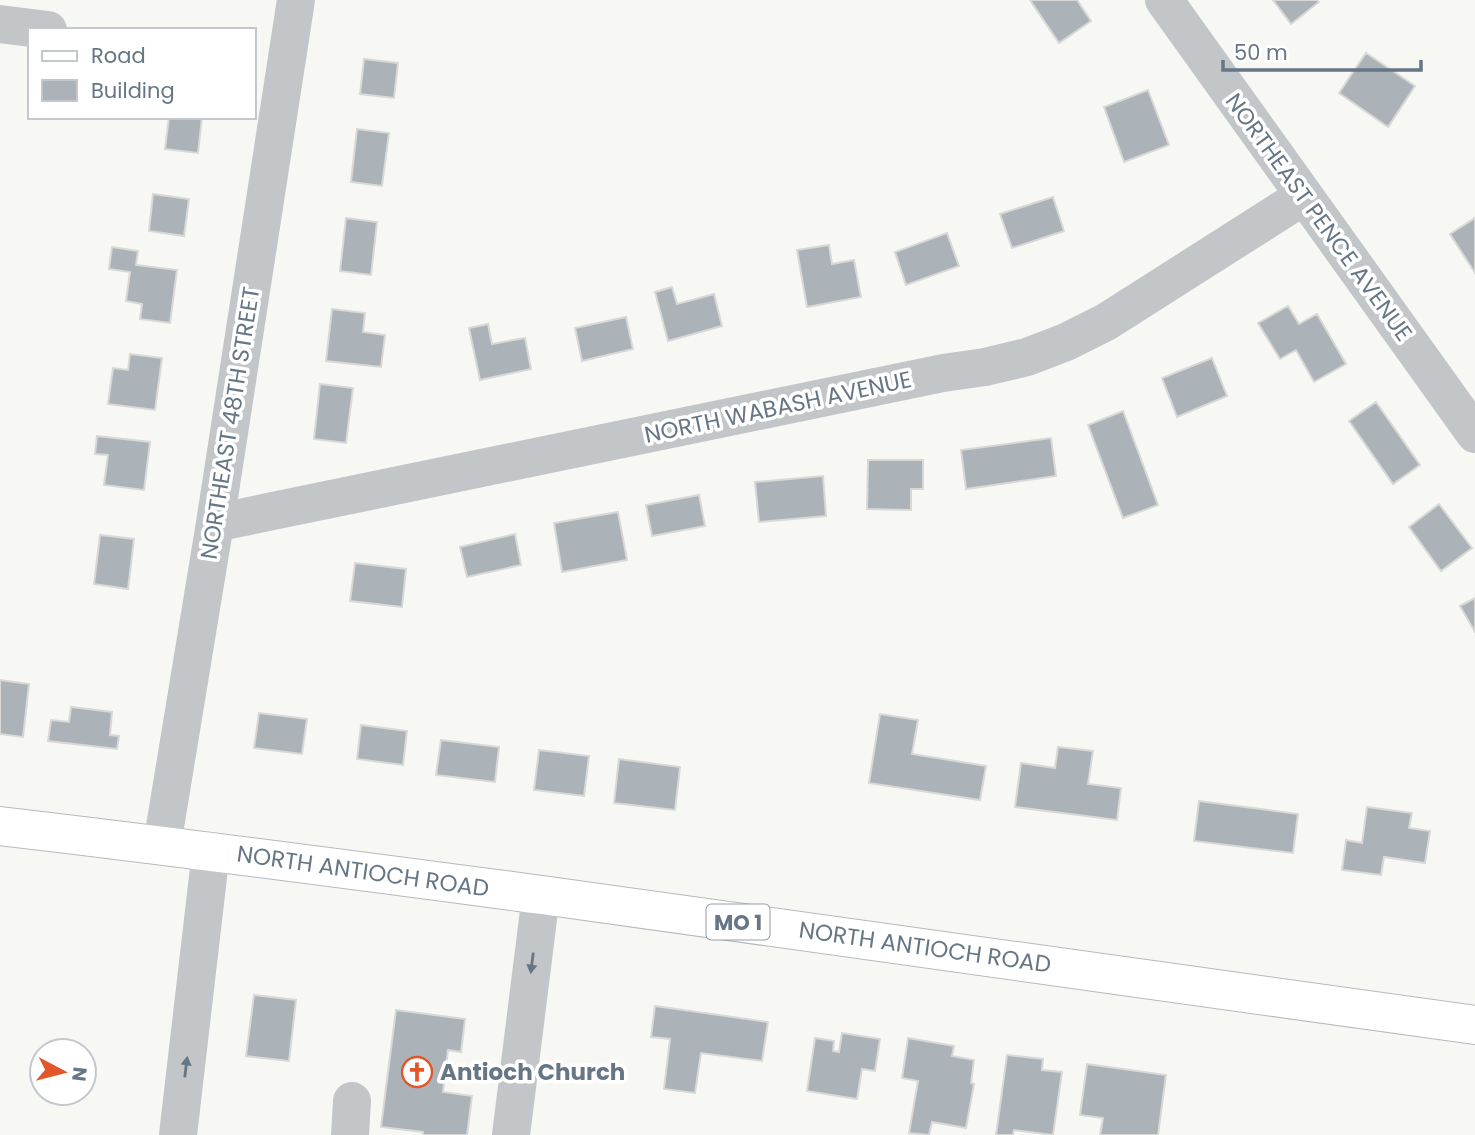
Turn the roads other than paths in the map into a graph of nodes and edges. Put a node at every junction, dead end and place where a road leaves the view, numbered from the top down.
1 (296, 0) edge
2 (1164, 0) edge
3 (0, 23) edge
4 (34, 28) edge
5 (270, 66) edge
6 (1304, 196) junction
7 (1475, 434) edge
8 (215, 523) junction
9 (0, 826) edge
10 (162, 845) junction
11 (211, 851) junction
12 (541, 895) junction
13 (1475, 1025) edge
14 (178, 1135) edge
15 (511, 1135) edge

1 - 5 street, NORTHEAST 48TH STREET
2 - 6 street, NORTHEAST PENCE AVENUE
3 - 4 street
5 - 8 street, NORTHEAST 48TH STREET
6 - 7 street, NORTHEAST PENCE AVENUE
6 - 8 street, NORTH WABASH AVENUE
8 - 10 street, NORTHEAST 48TH STREET
9 - 10 main road, NORTH ANTIOCH ROAD / MO 1
10 - 11 main road, NORTH ANTIOCH ROAD / MO 1
11 - 12 main road, NORTH ANTIOCH ROAD / MO 1
14 -> 11 street
12 - 13 main road, NORTH ANTIOCH ROAD / MO 1
12 -> 15 street

